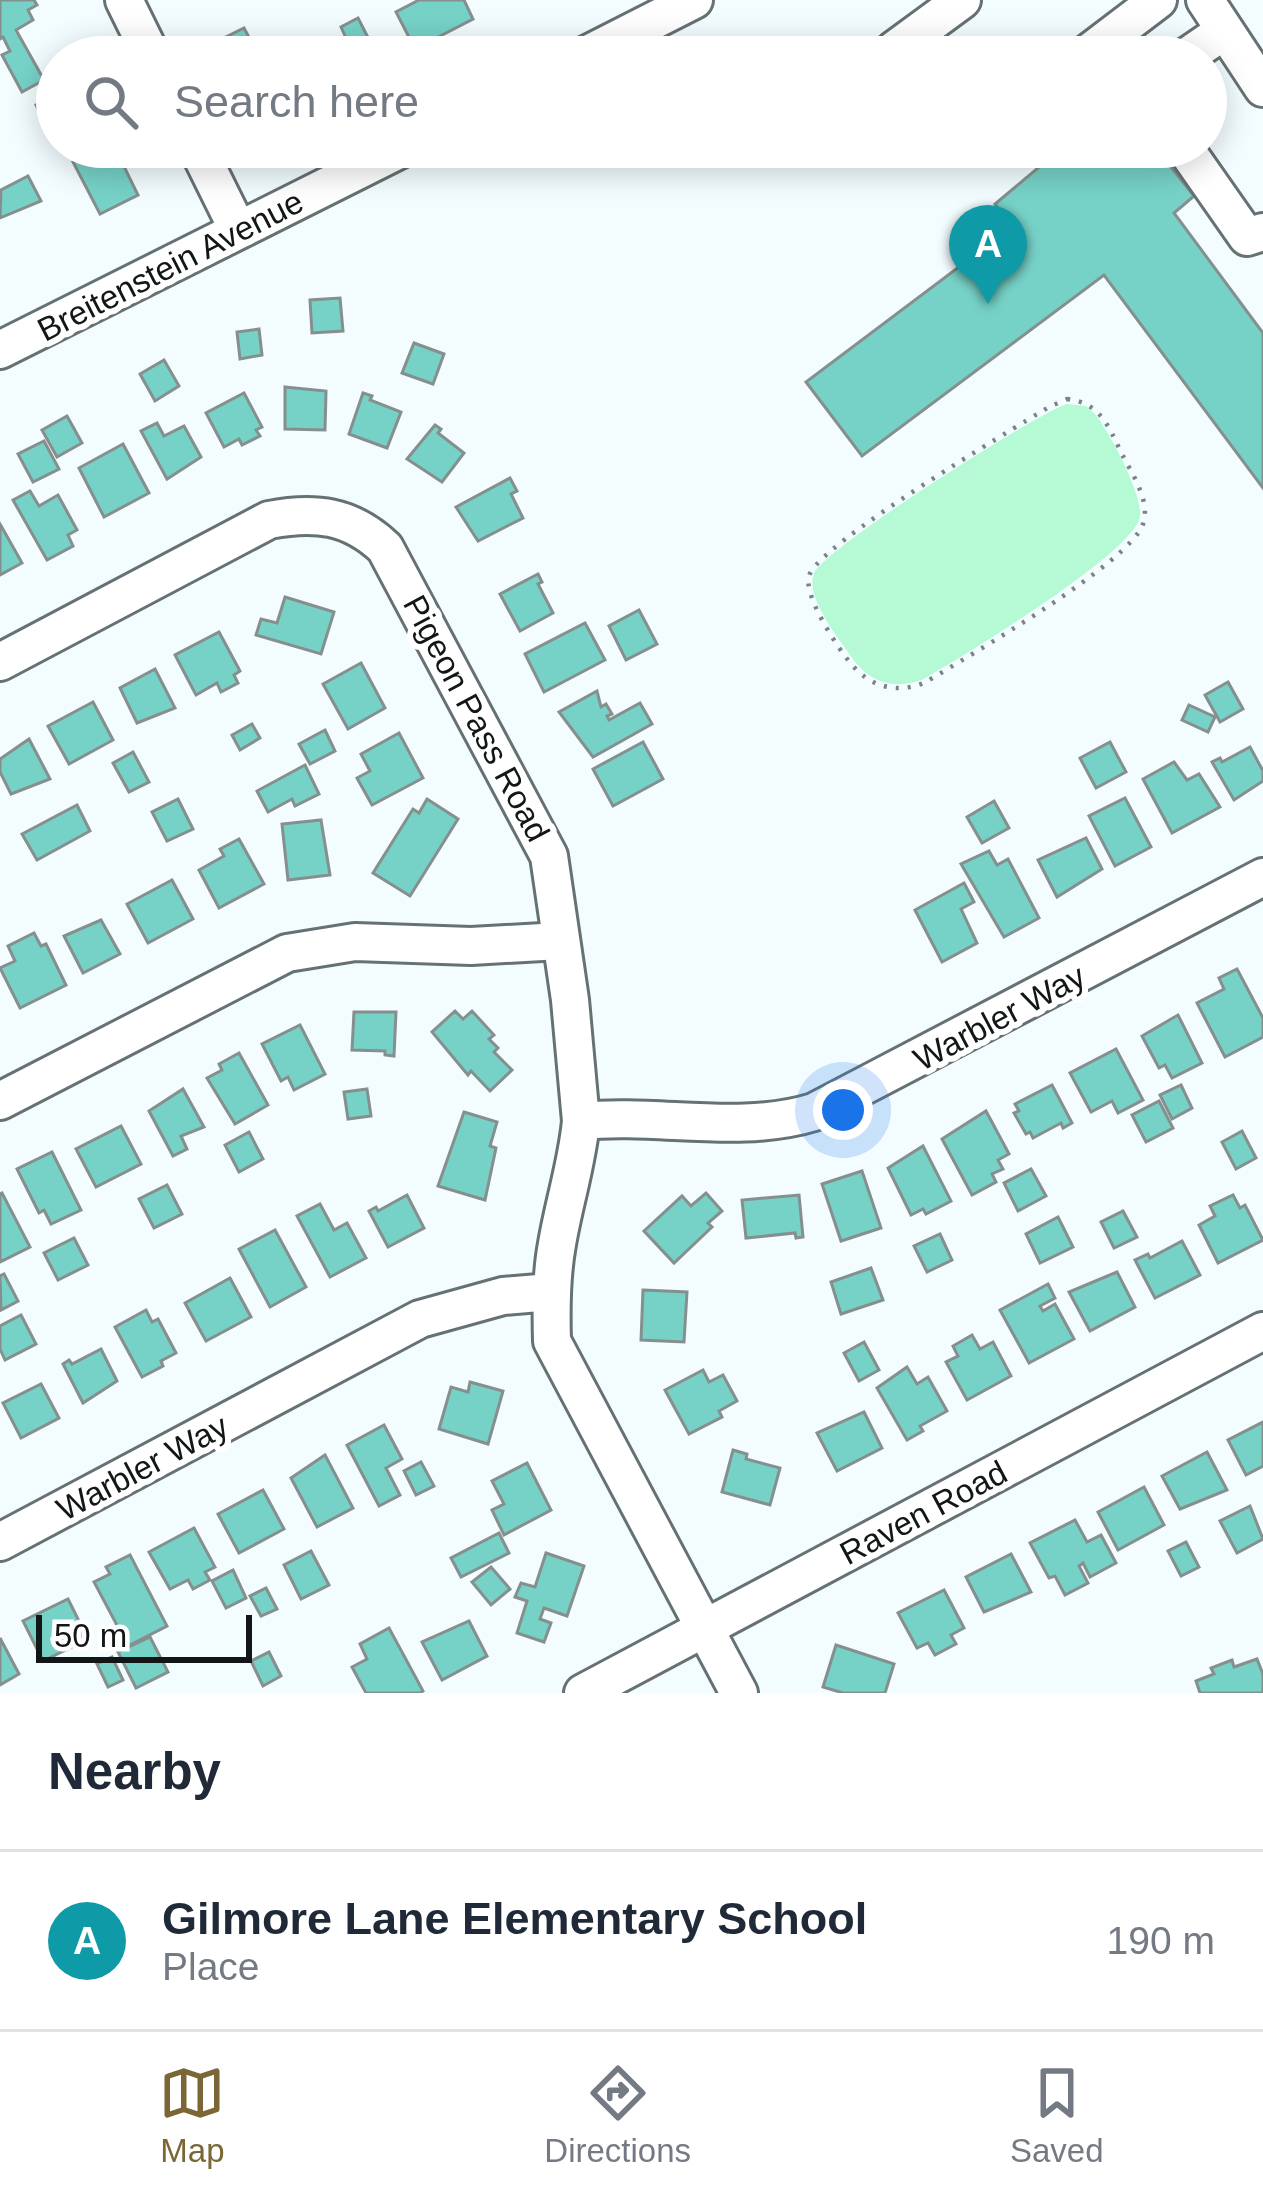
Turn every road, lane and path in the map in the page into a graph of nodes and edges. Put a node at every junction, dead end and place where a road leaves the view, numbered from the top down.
1 (124, 0) edge
2 (694, 0) edge
3 (962, 0) edge
4 (1158, 0) edge
5 (1215, 16) edge
6 (142, 36) edge
7 (623, 36) edge
8 (913, 36) edge
9 (1111, 36) edge
10 (1263, 88) edge
11 (207, 168) edge
12 (363, 168) edge
13 (1200, 168) edge
14 (238, 230) junction
15 (1258, 242) edge
16 (0, 350) edge
17 (0, 662) edge
18 (929, 680) joint
19 (1263, 877) edge
20 (560, 941) junction
21 (0, 1101) edge
22 (580, 1121) junction
23 (551, 1292) junction
24 (1263, 1331) edge
25 (0, 1542) edge
26 (705, 1628) junction
27 (584, 1693) edge
28 (739, 1693) edge

1 - 6 street
2 - 7 street
3 - 8 street
4 - 9 street
5 - 10 street
11 - 14 street
12 - 14 street, Breitenstein Avenue
13 - 15 street
14 - 16 street, Breitenstein Avenue
17 - 20 street, Pigeon Pass Road
18 - 18 path
19 - 22 street, Warbler Way
20 - 21 street
20 - 22 street, Pigeon Pass Road
22 - 23 street, Pigeon Pass Road
23 - 25 street, Warbler Way
23 - 26 street, Pigeon Pass Road
24 - 26 street, Raven Road
26 - 27 street, Raven Road
26 - 28 street, Pigeon Pass Road

